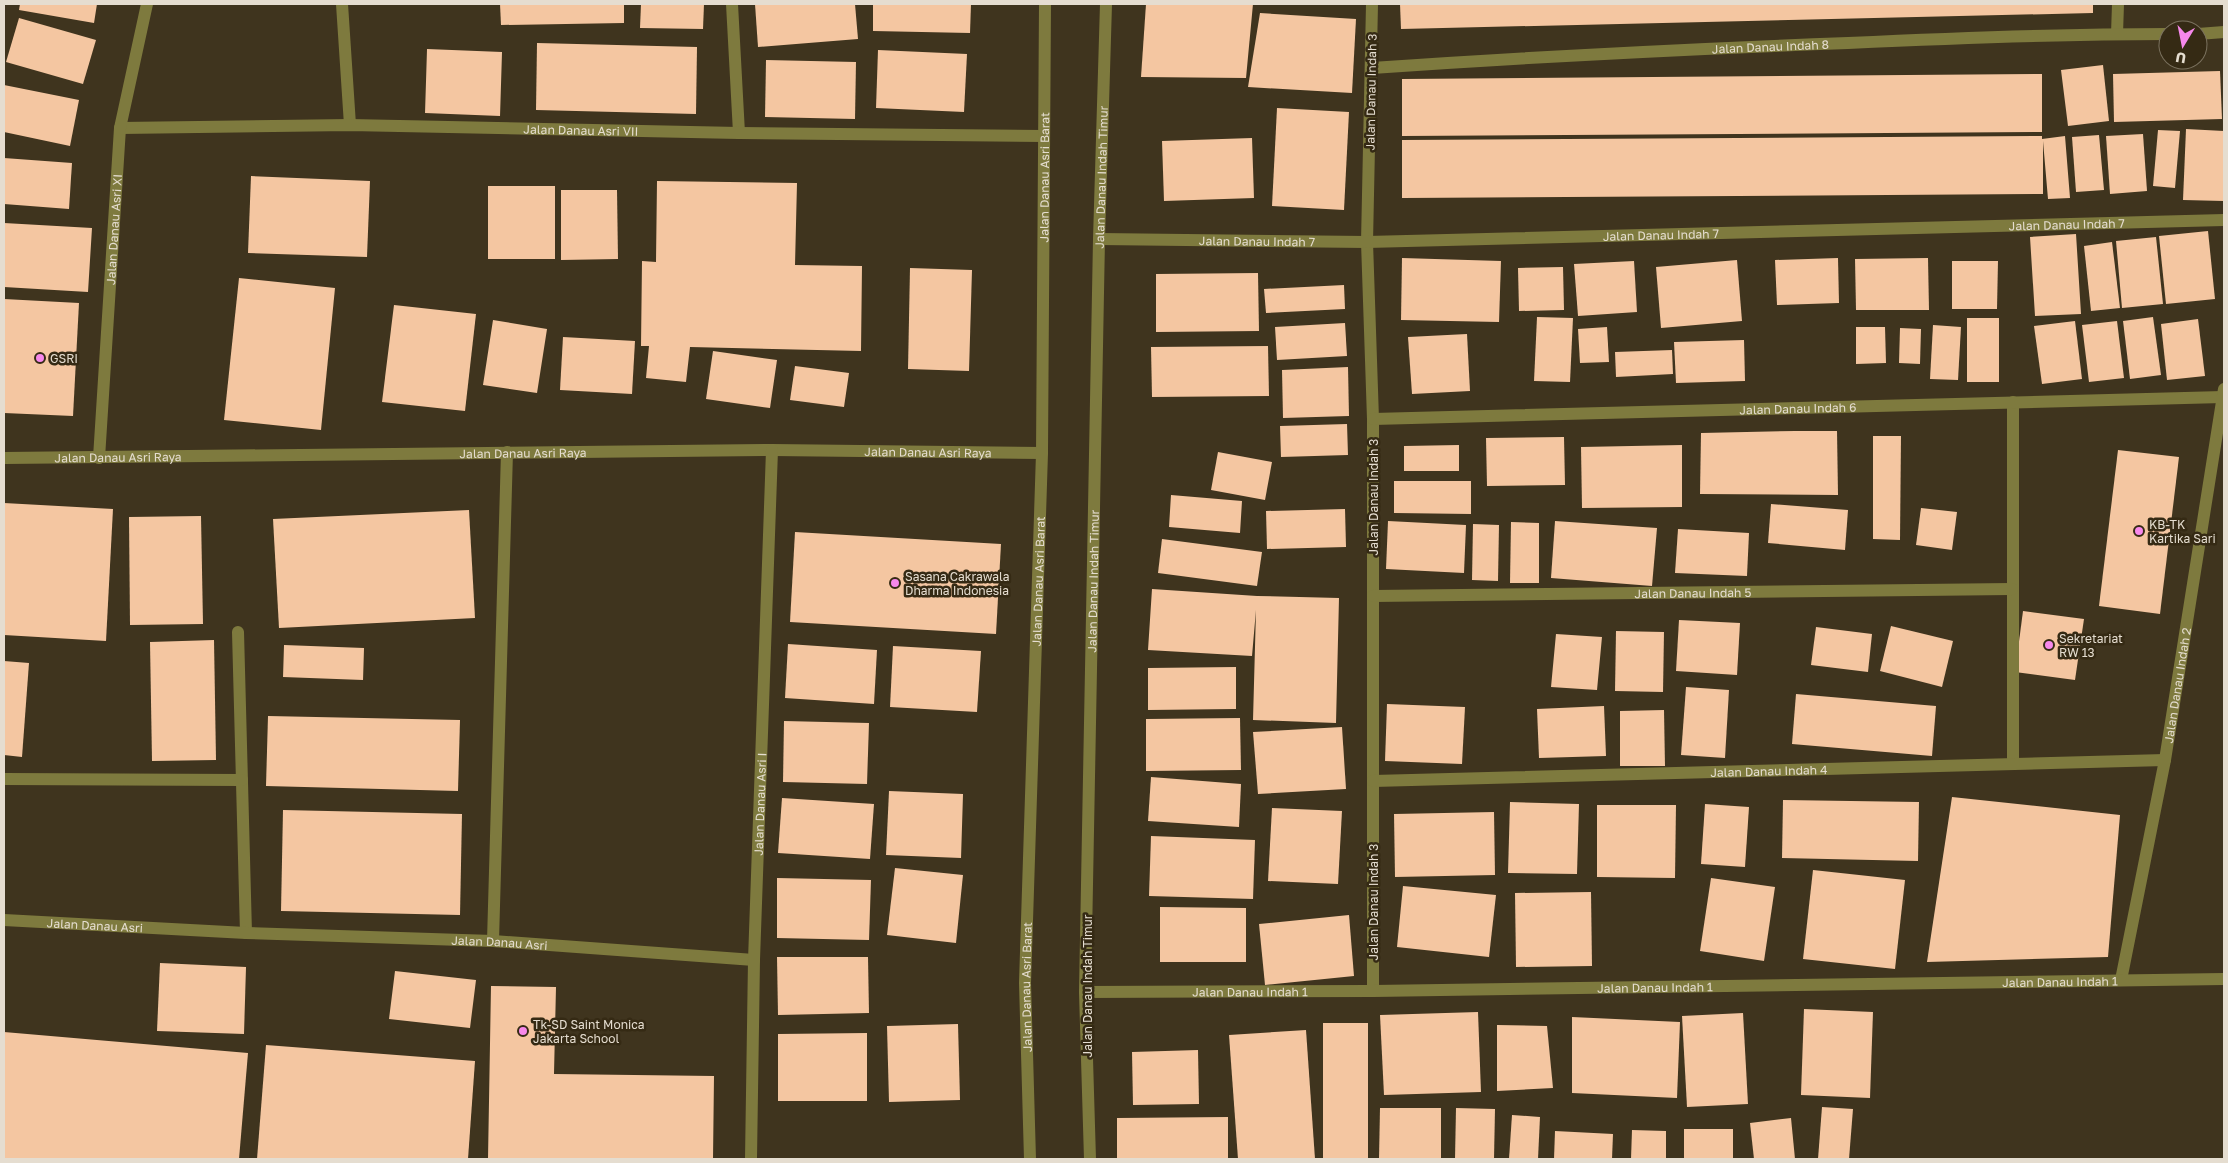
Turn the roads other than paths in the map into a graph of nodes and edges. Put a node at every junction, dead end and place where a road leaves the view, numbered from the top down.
1 (147, 4) edge
2 (342, 4) edge
3 (732, 4) edge
4 (1045, 4) edge
5 (1106, 4) edge
6 (1372, 4) edge
7 (2118, 4) edge
8 (2224, 32) edge
9 (2208, 33) edge
10 (2117, 34) junction
11 (2158, 34) edge
12 (1372, 68) junction
13 (350, 125) junction
14 (120, 128) junction
15 (739, 133) junction
16 (1043, 136) junction
17 (2224, 220) edge
18 (1099, 240) junction
19 (1367, 242) junction
20 (2224, 393) edge
21 (2013, 402) junction
22 (1373, 419) junction
23 (772, 450) junction
24 (507, 452) junction
25 (1042, 453) junction
26 (4, 458) edge
27 (99, 458) junction
28 (2012, 590) junction
29 (1373, 596) junction
30 (238, 632) dead end
31 (2165, 760) junction
32 (2013, 764) junction
33 (4, 779) edge
34 (242, 780) junction
35 (1373, 782) junction
36 (4, 920) edge
37 (246, 933) junction
38 (493, 941) junction
39 (754, 960) junction
40 (2224, 979) edge
41 (2120, 980) junction
42 (1373, 990) junction
43 (1085, 992) junction
44 (751, 1159) edge
45 (1030, 1159) edge
46 (1090, 1159) edge

1 - 14 street, Jalan Danau Asri XI
2 - 13 street
3 - 15 street
4 - 16 street, Jalan Danau Asri Barat
5 - 18 street, Jalan Danau Indah Timur
6 - 12 street, Jalan Danau Indah 3
7 - 10 street
8 - 9 street
10 - 11 street, Jalan Danau Indah 8
10 - 12 street, Jalan Danau Indah 8
12 - 19 street, Jalan Danau Indah 3
13 - 14 street, Jalan Danau Asri VII
13 - 15 street, Jalan Danau Asri VII
14 - 27 street, Jalan Danau Asri XI
15 - 16 street, Jalan Danau Asri VII
16 - 25 street, Jalan Danau Asri Barat
17 - 19 street, Jalan Danau Indah 7
18 - 19 street, Jalan Danau Indah 7
18 - 43 street, Jalan Danau Indah Timur
19 - 22 street, Jalan Danau Indah 3
20 - 21 street, Jalan Danau Indah 6
20 - 31 street, Jalan Danau Indah 2
21 - 22 street, Jalan Danau Indah 6
21 - 28 street
22 - 29 street, Jalan Danau Indah 3
23 - 24 street, Jalan Danau Asri Raya
23 - 25 street, Jalan Danau Asri Raya
23 - 39 street, Jalan Danau Asri I
24 - 27 street, Jalan Danau Asri Raya
24 - 38 street
25 - 45 street, Jalan Danau Asri Barat
26 - 27 street, Jalan Danau Asri Raya
28 - 29 street, Jalan Danau Indah 5
28 - 32 street
29 - 35 street, Jalan Danau Indah 3
30 - 34 street
31 - 32 street, Jalan Danau Indah 4
31 - 41 street, Jalan Danau Indah 2
32 - 35 street, Jalan Danau Indah 4
33 - 34 street
34 - 37 street
35 - 42 street, Jalan Danau Indah 3
36 - 37 street, Jalan Danau Asri
37 - 38 street, Jalan Danau Asri
38 - 39 street, Jalan Danau Asri
39 - 44 street, Jalan Danau Asri I
40 - 41 street, Jalan Danau Indah 1
41 - 42 street, Jalan Danau Indah 1
42 - 43 street, Jalan Danau Indah 1
43 - 46 street, Jalan Danau Indah Timur

